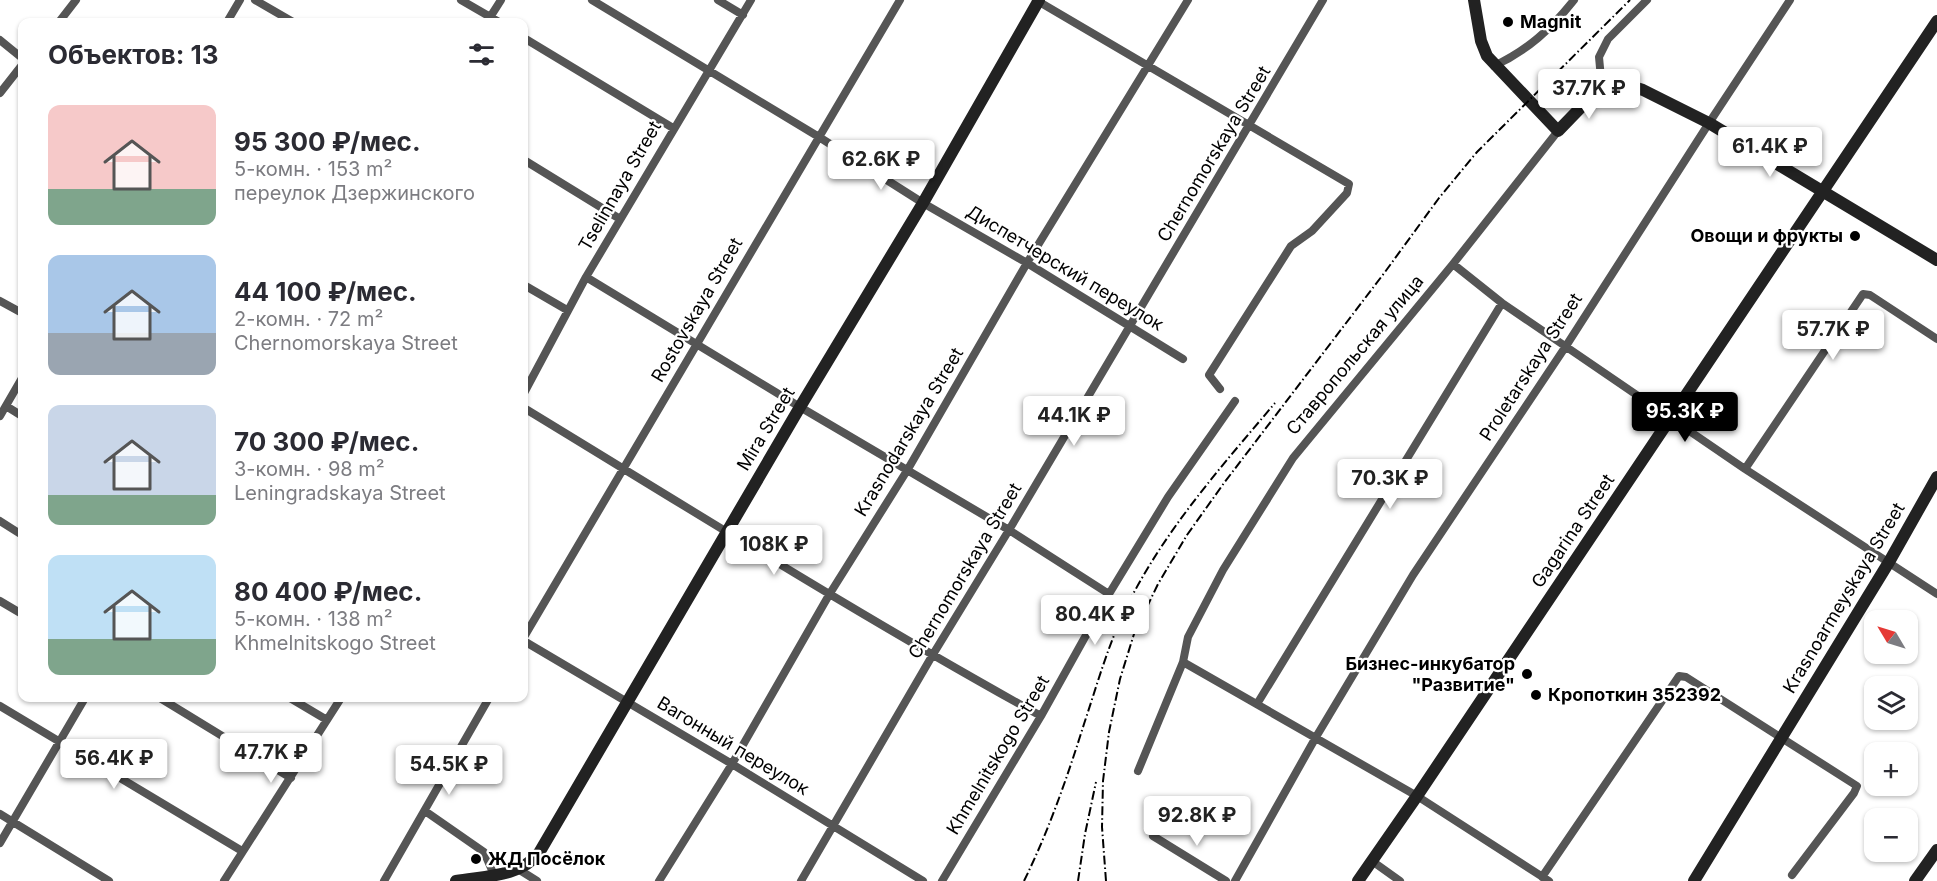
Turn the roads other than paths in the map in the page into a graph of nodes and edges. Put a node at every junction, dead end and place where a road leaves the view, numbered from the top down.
1 (76, 0) edge
2 (240, 0) edge
3 (255, 0) edge
4 (461, 0) edge
5 (501, 0) edge
6 (592, 0) edge
7 (718, 0) edge
8 (751, 0) edge
9 (900, 0) edge
10 (1188, 0) edge
11 (1323, 0) edge
12 (1474, 0) edge
13 (1574, 0) edge
14 (1647, 0) edge
15 (1791, 0) edge
16 (1038, 1) edge
17 (743, 15) junction
18 (62, 18) edge
19 (229, 18) edge
20 (286, 18) edge
21 (488, 18) edge
22 (493, 18) edge
23 (1937, 21) edge
24 (0, 40) edge
25 (528, 40) edge
26 (18, 55) edge
27 (1146, 66) junction
28 (1494, 66) junction
29 (18, 70) edge
30 (709, 70) junction
31 (1602, 89) junction
32 (0, 93) edge
33 (1709, 123) junction
34 (1250, 127) junction
35 (674, 128) junction
36 (1558, 131) junction
37 (819, 137) junction
38 (528, 162) edge
39 (1822, 192) junction
40 (923, 203) junction
41 (620, 219) junction
42 (1937, 258) edge
43 (1028, 263) junction
44 (1453, 264) junction
45 (586, 276) junction
46 (528, 287) edge
47 (0, 301) edge
48 (1502, 303) junction
49 (567, 310) junction
50 (18, 311) edge
51 (1131, 326) junction
52 (1937, 339) edge
53 (697, 343) junction
54 (1566, 346) junction
55 (1183, 359) dead end
56 (18, 385) edge
57 (528, 385) edge
58 (1220, 389) dead end
59 (1235, 401) dead end
60 (6, 406) junction
61 (800, 406) junction
62 (528, 410) edge
63 (18, 414) edge
64 (0, 416) edge
65 (1670, 418) junction
66 (624, 469) junction
67 (908, 469) junction
68 (1745, 469) junction
69 (1937, 477) edge
70 (0, 521) edge
71 (1009, 530) junction
72 (726, 531) junction
73 (18, 532) edge
74 (1888, 562) junction
75 (1109, 594) junction
76 (1937, 594) edge
77 (829, 595) junction
78 (0, 601) edge
79 (18, 612) edge
80 (528, 632) edge
81 (528, 641) edge
82 (932, 656) junction
83 (1183, 662) junction
84 (83, 702) edge
85 (167, 702) edge
86 (297, 702) edge
87 (338, 702) edge
88 (487, 702) edge
89 (628, 702) junction
90 (1257, 704) junction
91 (0, 706) edge
92 (1041, 716) junction
93 (327, 720) junction
94 (1316, 737) junction
95 (1780, 738) junction
96 (59, 741) junction
97 (732, 764) junction
98 (1138, 771) dead end
99 (291, 778) junction
100 (1418, 796) junction
101 (425, 812) junction
102 (0, 814) edge
103 (12, 822) junction
104 (833, 825) junction
105 (1153, 836) dead end
106 (0, 843) edge
107 (1937, 850) edge
108 (242, 851) junction
109 (1372, 861) junction
110 (518, 869) junction
111 (494, 875) junction
112 (1792, 875) dead end
113 (1545, 879) edge
114 (109, 881) edge
115 (224, 881) edge
116 (384, 881) edge
117 (456, 881) edge
118 (537, 881) edge
119 (659, 881) edge
120 (801, 881) edge
121 (924, 881) edge
122 (942, 881) edge
123 (1226, 881) edge
124 (1235, 881) edge
125 (1358, 881) edge
126 (1400, 881) edge
127 (1694, 881) edge
128 (1915, 881) edge

1 - 18 street
2 - 19 street
3 - 20 street
4 - 21 street
5 - 22 street
6 - 30 street, Диспетчерский переулок
7 - 17 street
8 - 17 street, Tselinnaya Street
9 - 37 street, Rostovskaya Street
10 - 27 street, Krasnodarskaya Street
11 - 34 street, Chernomorskaya Street
12 - 28 street
13 - 28 street
14 - 31 street
15 - 33 street, Proletarskaya Street
16 - 27 street
16 - 40 street, Mira Street
17 - 30 street, Tselinnaya Street
23 - 39 street, Gagarina Street
24 - 26 street
25 - 35 street
27 - 34 street
27 - 43 street, Krasnodarskaya Street
28 - 36 street
29 - 32 street
30 - 35 street, Tselinnaya Street
30 - 37 street, Диспетчерский переулок
31 - 33 street
31 - 36 street, Ставропольская улица
33 - 39 street
33 - 54 street, Proletarskaya Street
34 - 51 street, Chernomorskaya Street
34 - 58 street
35 - 41 street, Tselinnaya Street
36 - 44 street, Ставропольская улица
37 - 40 street, Диспетчерский переулок
37 - 53 street, Rostovskaya Street
38 - 41 street
39 - 42 street
39 - 65 street, Gagarina Street
40 - 43 street, Диспетчерский переулок
40 - 61 street, Mira Street
41 - 45 street, Tselinnaya Street
43 - 51 street, Диспетчерский переулок
43 - 67 street, Krasnodarskaya Street
44 - 48 street
44 - 83 street, Ставропольская улица
45 - 49 street, Tselinnaya Street
45 - 53 street
46 - 49 street
47 - 50 street
48 - 54 street
48 - 90 street
49 - 57 street, Tselinnaya Street
51 - 55 street, Диспетчерский переулок
51 - 71 street, Chernomorskaya Street
52 - 68 street
53 - 61 street
53 - 66 street, Rostovskaya Street
54 - 65 street
54 - 94 street, Proletarskaya Street
56 - 60 street
59 - 75 street, Khmelnitskogo Street
60 - 63 street
60 - 64 street
61 - 67 street
61 - 72 street, Mira Street
62 - 66 street
65 - 68 street
65 - 100 street, Gagarina Street
66 - 72 street
66 - 80 street, Rostovskaya Street
67 - 71 street
67 - 77 street, Krasnodarskaya Street
68 - 74 street
69 - 74 street, Krasnoarmeyskaya Street
70 - 73 street
71 - 75 street
71 - 82 street, Chernomorskaya Street
72 - 77 street
72 - 89 street, Mira Street
74 - 76 street
74 - 95 street, Krasnoarmeyskaya Street
75 - 92 street, Khmelnitskogo Street
77 - 82 street
77 - 97 street, Krasnodarskaya Street
78 - 79 street
81 - 89 street, Вагонный переулок
82 - 92 street
82 - 104 street, Chernomorskaya Street
83 - 90 street
83 - 98 street, Ставропольская улица
84 - 96 street
85 - 99 street
86 - 93 street
87 - 93 street
88 - 101 street
89 - 97 street, Вагонный переулок
89 - 110 street, Mira Street
90 - 94 street
91 - 96 street
92 - 122 street, Khmelnitskogo Street
93 - 99 street
94 - 100 street
94 - 124 street, Proletarskaya Street
95 - 112 street
95 - 113 street
95 - 127 street, Krasnoarmeyskaya Street
96 - 103 street
96 - 108 street
97 - 104 street, Вагонный переулок
97 - 119 street, Krasnodarskaya Street
99 - 108 street
100 - 109 street, Gagarina Street
100 - 113 street
101 - 111 street
101 - 116 street
102 - 103 street
103 - 106 street
103 - 114 street
104 - 120 street, Chernomorskaya Street
104 - 121 street, Вагонный переулок
105 - 123 street
107 - 128 street
108 - 115 street
109 - 125 street, Gagarina Street
109 - 126 street
110 - 111 street
110 - 118 street
111 - 117 street

